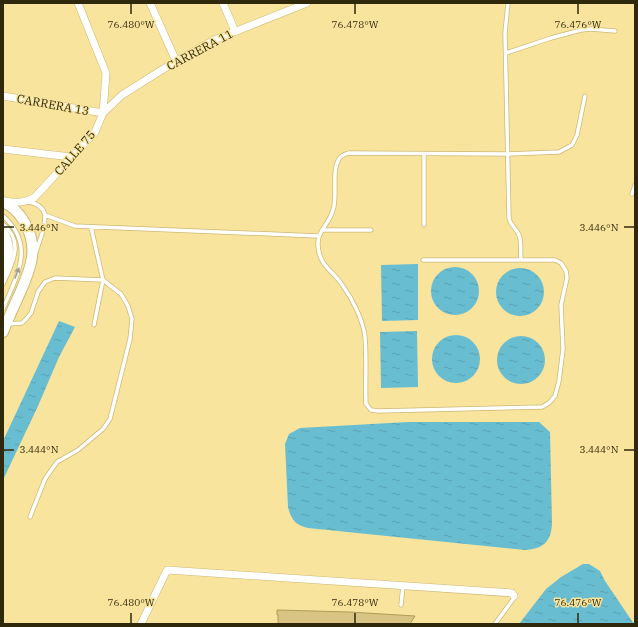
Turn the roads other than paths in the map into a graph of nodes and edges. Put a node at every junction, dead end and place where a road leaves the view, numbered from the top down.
1 (78, 3) edge
2 (150, 3) edge
3 (223, 3) edge
4 (307, 3) edge
5 (508, 3) edge
6 (298, 5) edge
7 (235, 31) junction
8 (615, 31) dead end
9 (506, 53) junction
10 (176, 61) junction
11 (3, 96) edge
12 (585, 96) dead end
13 (103, 113) junction
14 (3, 149) edge
15 (424, 154) junction
16 (508, 154) junction
17 (71, 157) junction
18 (635, 185) edge
19 (632, 194) dead end
20 (3, 201) edge
21 (27, 202) junction
22 (45, 215) junction
23 (3, 216) edge
24 (424, 225) dead end
25 (91, 227) junction
26 (322, 230) junction
27 (371, 230) dead end
28 (3, 231) edge
29 (318, 236) junction
30 (423, 260) dead end
31 (521, 260) junction
32 (30, 268) junction
33 (3, 272) edge
34 (103, 280) junction
35 (3, 284) edge
36 (3, 309) edge
37 (94, 326) dead end
38 (5, 328) edge
39 (30, 517) dead end
40 (403, 586) junction
41 (514, 596) joint
42 (402, 605) dead end
43 (141, 624) edge
44 (495, 624) edge

1 - 13 street, CALLE 75
2 - 10 street
3 - 7 street
4 - 6 street, CARRERA 11
5 - 9 lane
6 - 7 street, CARRERA 11
7 - 10 street, CARRERA 11
8 - 9 lane
9 - 16 lane
10 - 13 street, CARRERA 11
11 - 13 street, CARRERA 13
12 - 16 lane
13 - 17 street, CALLE 75
14 - 17 street
15 - 16 lane
15 - 24 lane
15 - 26 lane
16 - 31 lane
17 - 21 street, CALLE 75
18 - 19 lane
20 - 21 street
20 - 32 main road
21 - 22 lane
22 - 25 lane
22 - 32 lane
36 -> 23 lane
25 - 29 lane
25 - 34 lane
26 - 27 lane
26 - 29 lane
28 - 33 main road
28 - 35 lane
29 - 31 lane
30 - 31 lane
32 - 38 main road
34 - 37 lane
34 - 38 lane
34 - 39 lane
40 - 41 street
40 - 42 lane
40 - 43 street
41 - 44 lane

